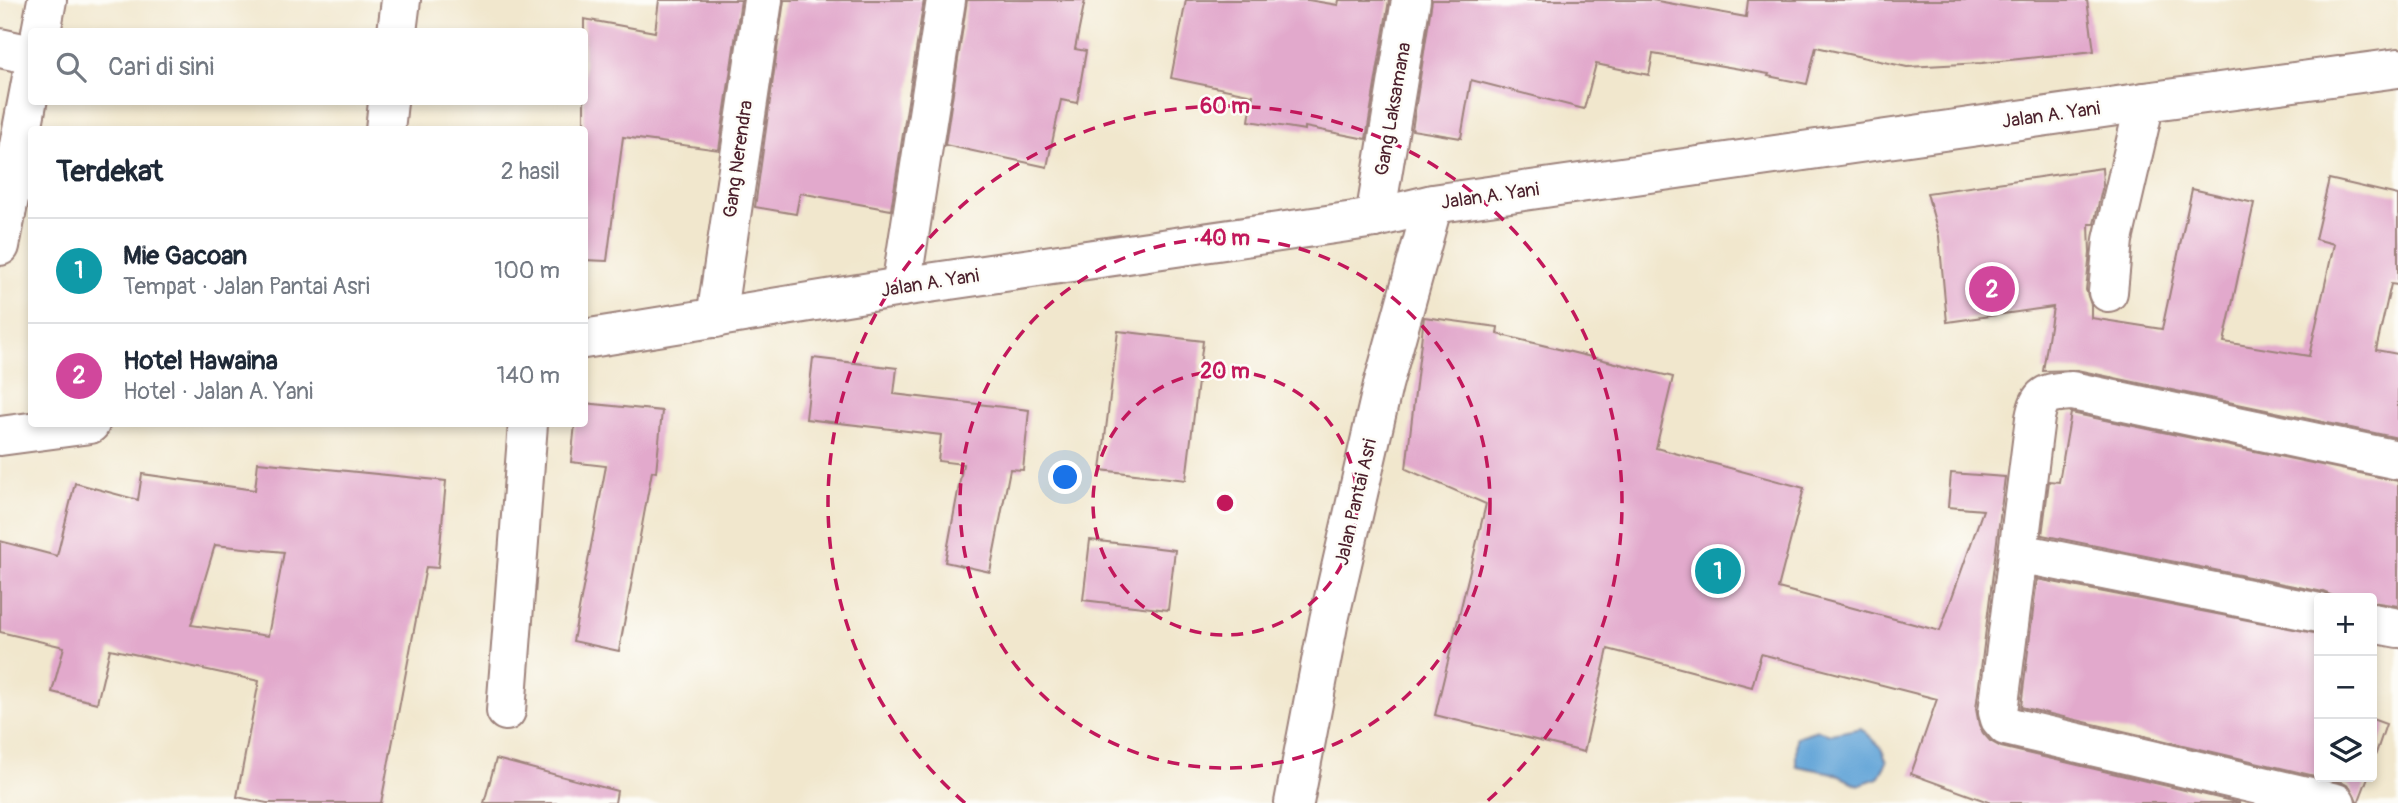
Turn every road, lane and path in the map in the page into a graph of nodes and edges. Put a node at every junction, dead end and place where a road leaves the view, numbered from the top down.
1 (47, 0) edge
2 (401, 0) edge
3 (763, 0) edge
4 (946, 0) edge
5 (1411, 0) edge
6 (42, 28) edge
7 (398, 28) edge
8 (0, 48) edge
9 (28, 54) edge
10 (2398, 68) edge
11 (28, 99) edge
12 (2145, 102) junction
13 (388, 105) edge
14 (385, 126) edge
15 (1433, 204) junction
16 (1374, 218) junction
17 (0, 246) edge
18 (901, 287) junction
19 (2108, 292) dead end
20 (716, 318) junction
21 (588, 338) edge
22 (68, 427) edge
23 (528, 427) edge
24 (0, 436) edge
25 (2398, 460) edge
26 (2020, 553) junction
27 (2314, 612) edge
28 (2377, 624) edge
29 (2398, 628) edge
30 (506, 711) dead end
31 (1294, 803) edge
32 (2336, 803) edge

1 - 6 main road
2 - 7 main road
3 - 20 main road, Gang Nerendra
4 - 18 main road
5 - 16 main road, Gang Laksamana
8 - 9 main road
10 - 12 main road, Jalan A. Yani
11 - 17 main road
12 - 15 main road, Jalan A. Yani
12 - 19 main road
13 - 14 main road
15 - 16 main road, Jalan A. Yani
15 - 31 main road, Jalan Pantai Asri
16 - 18 main road, Jalan A. Yani
18 - 20 main road, Jalan A. Yani
20 - 21 main road, Jalan A. Yani
22 - 24 main road
23 - 30 main road
25 - 26 main road
26 - 27 main road
26 - 32 main road
28 - 29 main road

